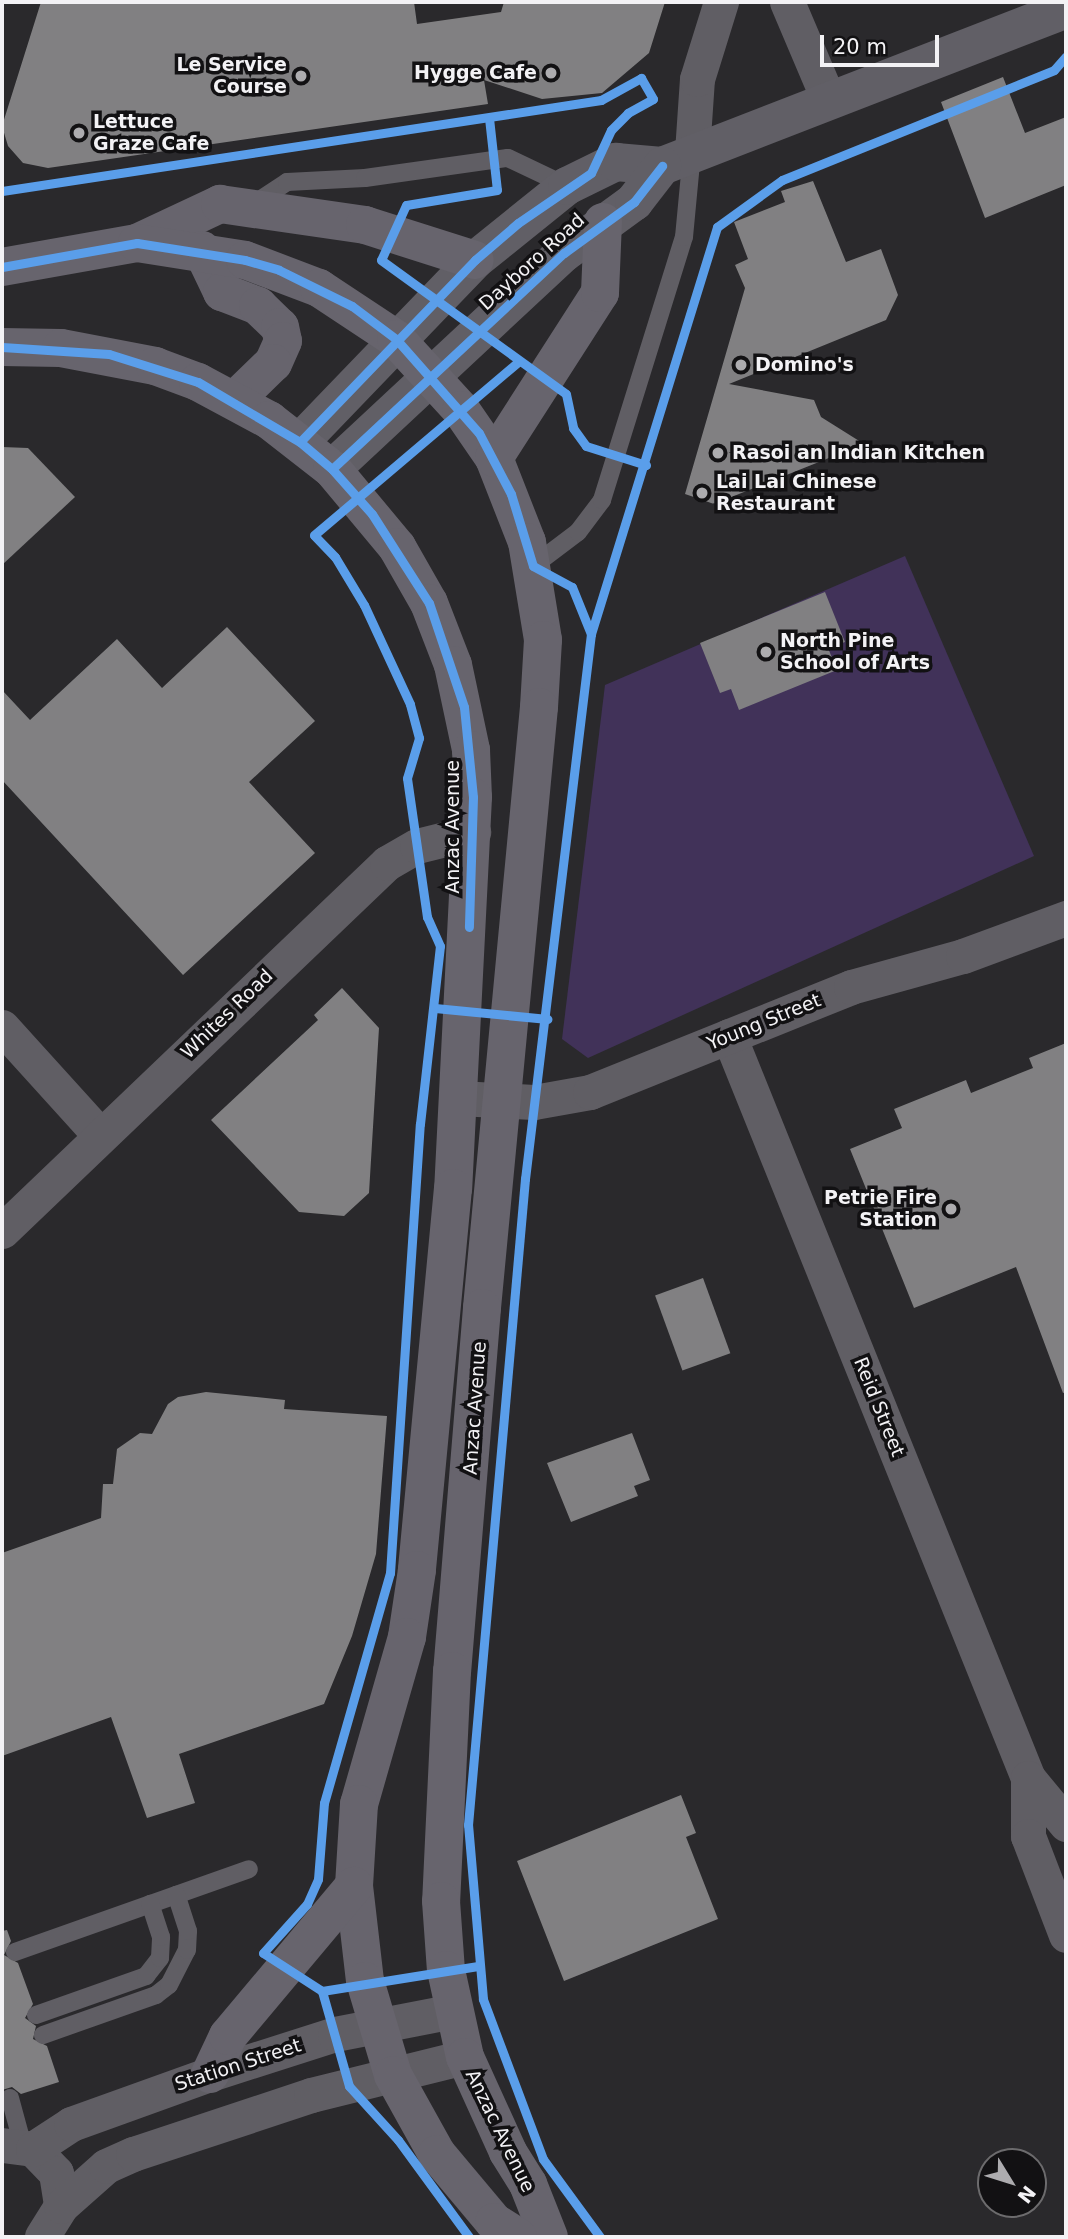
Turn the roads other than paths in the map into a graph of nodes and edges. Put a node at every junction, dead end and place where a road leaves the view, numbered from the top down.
1 (722, 2) edge
2 (787, 2) edge
3 (1066, 9) edge
4 (829, 101) junction
5 (677, 159) junction
6 (567, 186) junction
7 (249, 206) junction
8 (603, 222) junction
9 (137, 243) junction
10 (202, 250) junction
11 (475, 260) junction
12 (2, 267) edge
13 (396, 339) junction
14 (2, 347) edge
15 (433, 377) junction
16 (235, 400) junction
17 (300, 442) junction
18 (494, 458) junction
19 (332, 469) junction
20 (533, 566) junction
21 (473, 832) junction
22 (1066, 918) edge
23 (2, 1027) edge
24 (729, 1036) junction
25 (459, 1098) junction
26 (501, 1101) junction
27 (100, 1135) junction
28 (2, 1231) edge
29 (1028, 1778) junction
30 (1066, 1824) edge
31 (250, 1870) dead end
32 (354, 1885) junction
33 (176, 1895) junction
34 (150, 1904) junction
35 (1066, 1935) edge
36 (15, 1952) dead end
37 (453, 2011) junction
38 (36, 2015) dead end
39 (377, 2025) junction
40 (43, 2035) dead end
41 (465, 2057) junction
42 (210, 2074) junction
43 (393, 2075) junction
44 (10, 2098) dead end
45 (19, 2147) edge
46 (61, 2206) junction
47 (42, 2237) edge
48 (518, 2237) edge
49 (549, 2237) edge

1 - 5 street
2 - 4 street
3 - 4 main road, Dayboro Road
4 - 5 main road, Dayboro Road
5 - 6 main road, Dayboro Road
5 - 8 main road, Dayboro Road
5 - 20 lane
6 - 7 lane
6 - 11 main road, Dayboro Road
7 - 9 highway
7 - 11 highway
8 - 15 main road, Dayboro Road
8 - 18 highway
9 - 10 highway, Anzac Avenue
9 - 12 highway
10 - 13 highway, Anzac Avenue
10 - 16 highway
11 - 13 main road, Dayboro Road
13 - 15 highway, Anzac Avenue
13 - 17 main road, Dayboro Road
14 - 16 highway, Anzac Avenue
15 - 18 highway, Anzac Avenue
15 - 19 main road, Dayboro Road
16 - 17 highway, Anzac Avenue
17 - 19 highway, Anzac Avenue
18 - 20 highway, Anzac Avenue
19 - 21 highway, Anzac Avenue
20 - 26 highway, Anzac Avenue
21 - 25 highway, Anzac Avenue
21 - 27 street, Whites Road
22 - 24 street, Young Street
23 - 27 street
24 - 26 street, Young Street
24 - 29 street, Reid Street
25 - 26 street, Young Street
25 - 32 highway, Anzac Avenue
26 - 37 highway, Anzac Avenue
27 - 28 street, Whites Road
29 - 30 street, Reid Street
29 - 35 street, Reid Street
31 - 33 lane
32 - 39 highway, Anzac Avenue
32 - 42 highway
33 - 34 lane
33 - 40 lane
34 - 36 lane
34 - 38 lane
37 - 39 street, Station Street
37 - 41 highway, Anzac Avenue
39 - 42 street, Station Street
39 - 43 highway, Anzac Avenue
41 - 43 street
41 - 49 highway, Anzac Avenue
42 - 45 street, Station Street
43 - 46 street
43 - 48 highway, Anzac Avenue
44 - 45 lane
45 - 46 street
46 - 47 street

